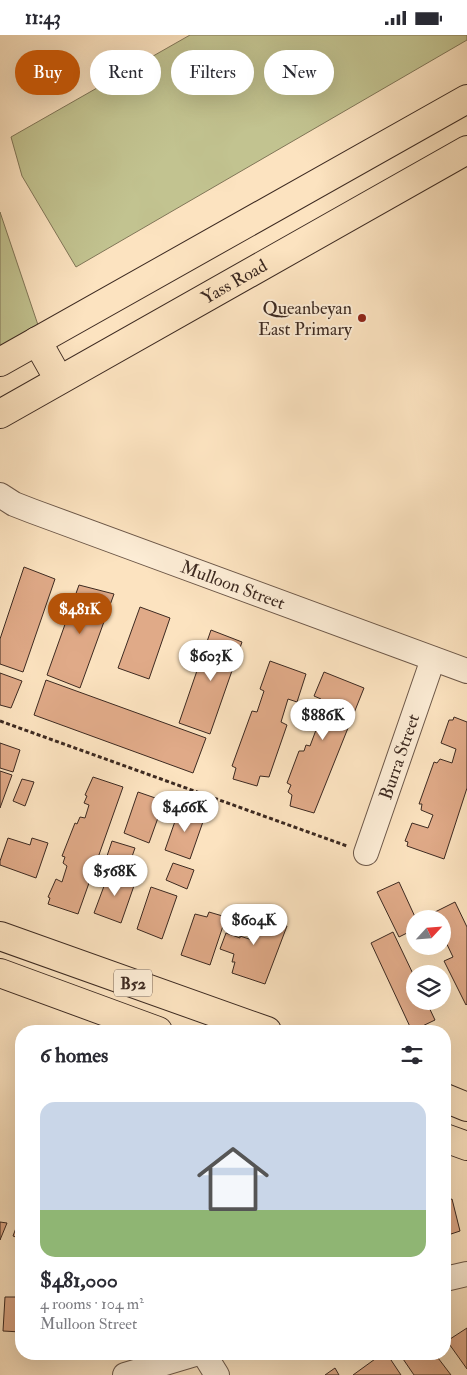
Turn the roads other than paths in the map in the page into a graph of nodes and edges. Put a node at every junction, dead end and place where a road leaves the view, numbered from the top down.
1 (467, 99) edge
2 (467, 150) edge
3 (37, 341) junction
4 (0, 362) edge
5 (59, 380) junction
6 (0, 414) edge
7 (0, 495) edge
8 (433, 659) junction
9 (467, 671) edge
10 (366, 853) road end
11 (0, 935) edge
12 (0, 973) edge
13 (142, 1025) edge
14 (249, 1025) edge
15 (451, 1100) edge
16 (467, 1107) edge
17 (451, 1140) edge
18 (467, 1146) edge
19 (467, 1274) edge
20 (451, 1278) edge
21 (175, 1360) edge
22 (208, 1360) edge
23 (125, 1375) edge
24 (217, 1375) edge

1 - 3 main road
2 - 5 main road, Yass Road
3 - 4 main road
3 - 5 main road
5 - 6 main road, Yass Road
7 - 8 street, Mulloon Street
8 - 9 street, Mulloon Street
8 - 10 street, Burra Street
11 - 14 main road, B52
12 - 13 main road, B52
15 - 16 main road
17 - 18 main road
19 - 20 street
21 - 23 street
22 - 24 street

